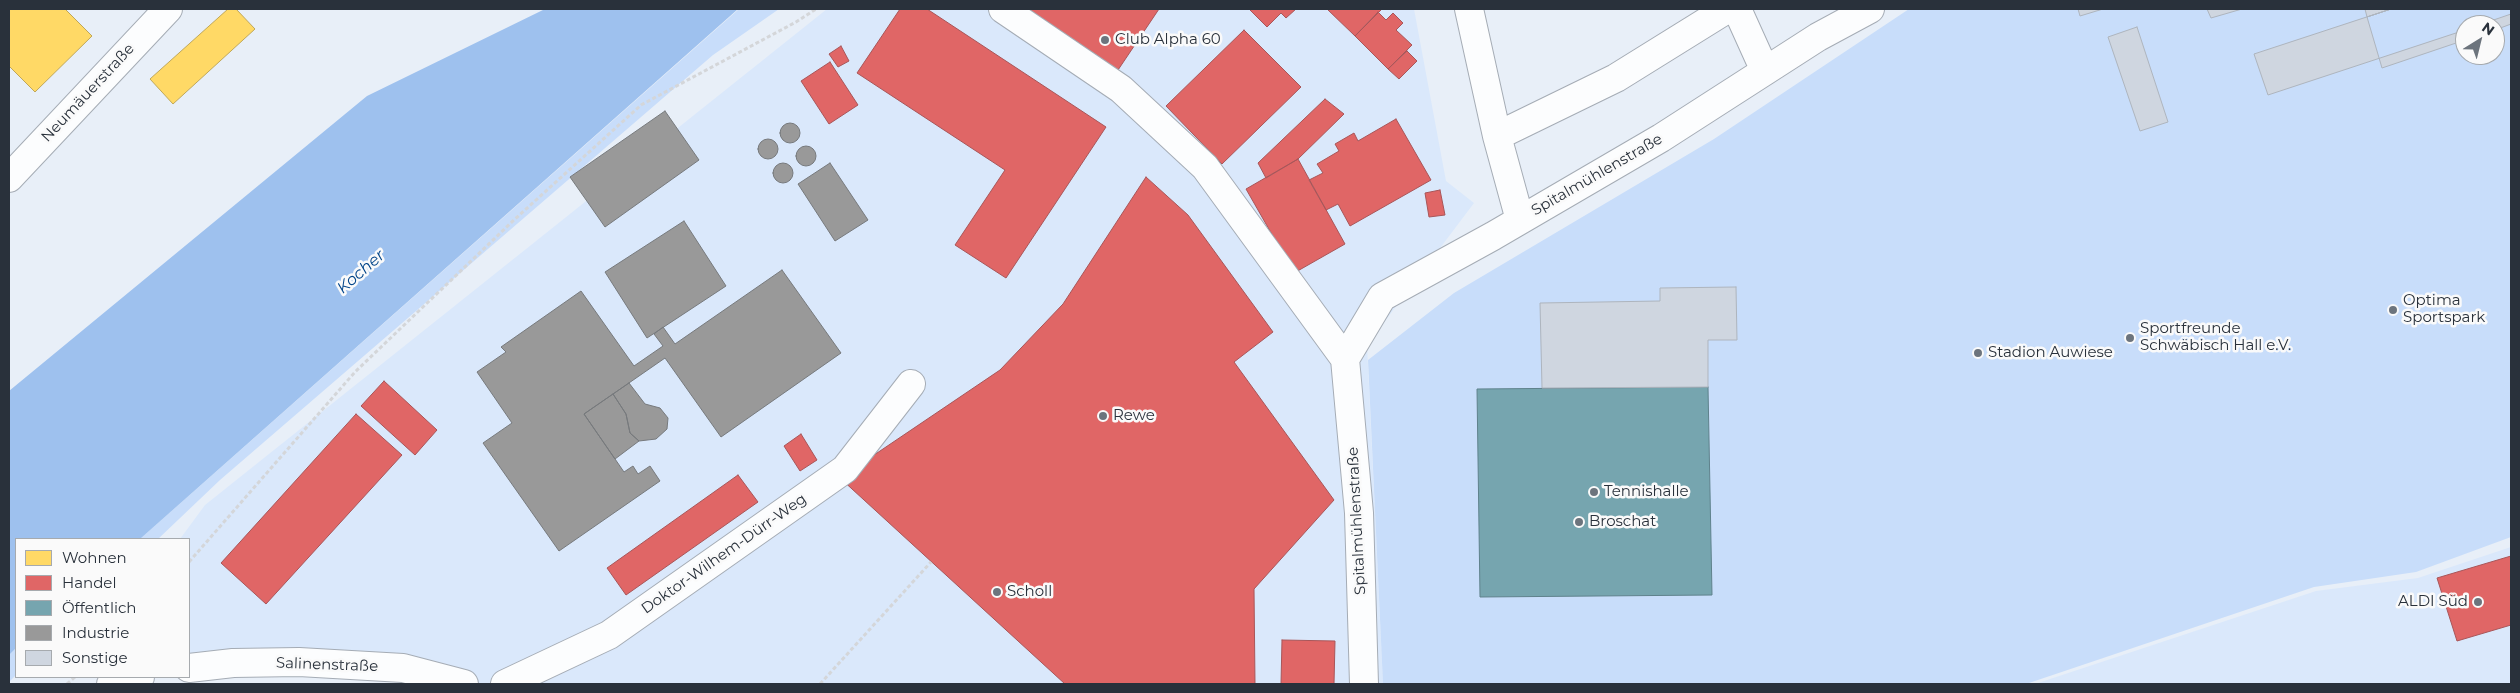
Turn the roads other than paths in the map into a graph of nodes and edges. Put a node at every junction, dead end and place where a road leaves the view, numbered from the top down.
1 (168, 9) edge
2 (1002, 9) edge
3 (1470, 9) edge
4 (1727, 9) edge
5 (1737, 9) edge
6 (1868, 9) edge
7 (1765, 71) junction
8 (1497, 136) junction
9 (9, 178) edge
10 (1520, 220) junction
11 (1345, 359) junction
12 (911, 384) dead end
13 (190, 668) edge
14 (136, 678) edge
15 (111, 684) edge
16 (464, 684) edge
17 (505, 684) edge
18 (1364, 684) edge

1 - 9 street, Neumäuerstraße
2 - 11 street
3 - 8 street
4 - 8 street
5 - 7 street
6 - 7 street, Spitalmühlenstraße
7 - 10 street, Spitalmühlenstraße
8 - 10 street
10 - 11 street, Spitalmühlenstraße
11 - 18 street, Spitalmühlenstraße
12 - 17 street, Doktor-Wilhem-Dürr-Weg
13 - 16 street, Salinenstraße
14 - 15 street

